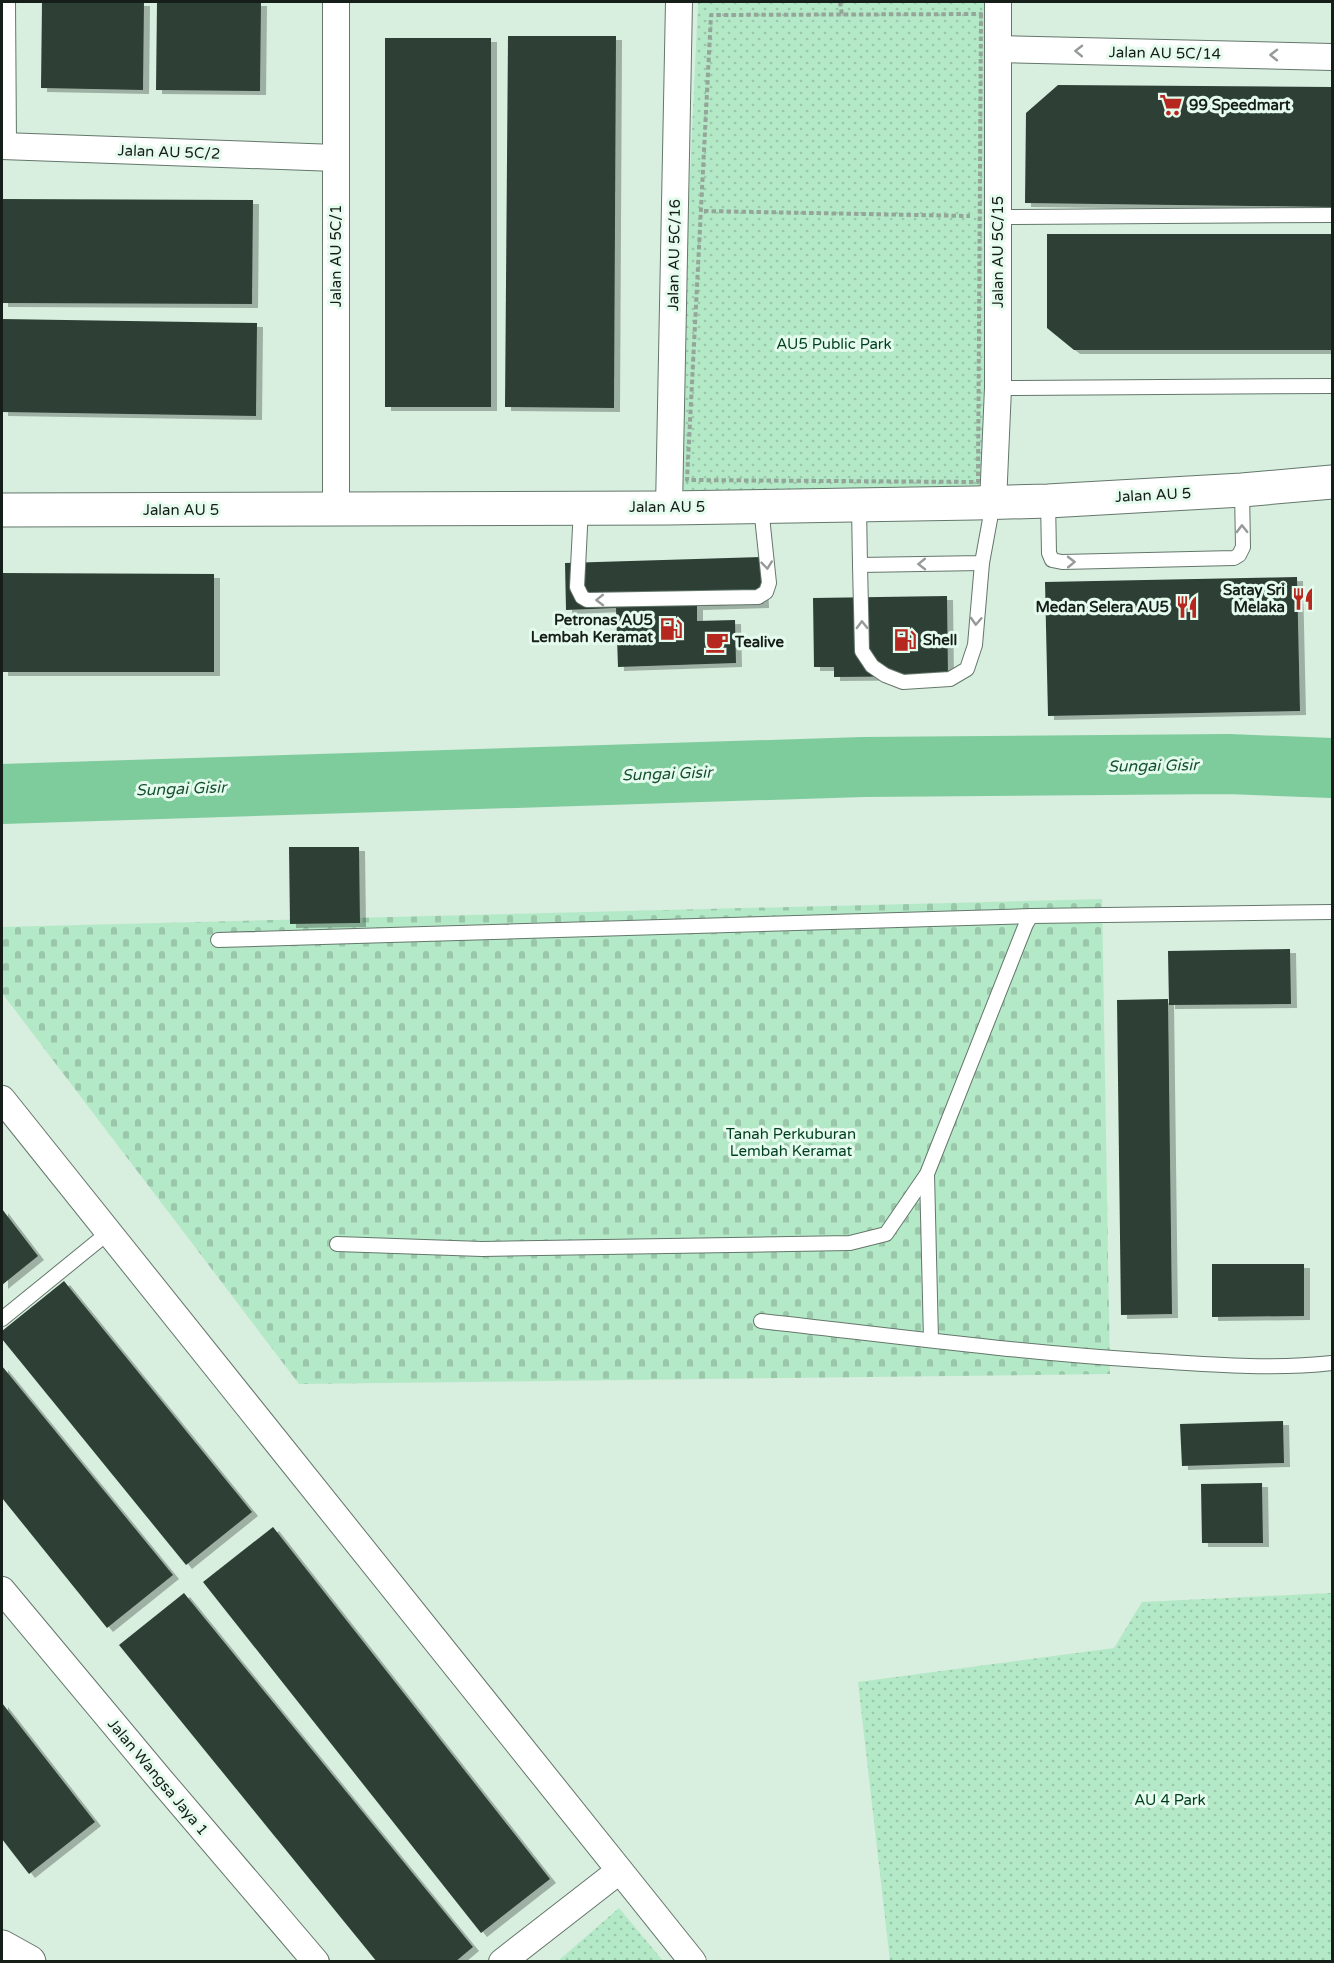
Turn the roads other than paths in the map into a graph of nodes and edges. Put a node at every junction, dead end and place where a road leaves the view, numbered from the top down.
1 (2, 2) edge
2 (336, 2) edge
3 (679, 2) edge
4 (998, 2) edge
5 (998, 49) junction
6 (1332, 57) edge
7 (2, 146) edge
8 (336, 158) junction
9 (1332, 215) edge
10 (989, 217) junction
11 (1332, 386) edge
12 (998, 388) junction
13 (1332, 482) edge
14 (1242, 490) junction
15 (1048, 501) junction
16 (993, 503) junction
17 (859, 506) junction
18 (761, 507) junction
19 (581, 508) junction
20 (669, 508) junction
21 (2, 510) edge
22 (336, 510) junction
23 (982, 563) junction
24 (860, 565) junction
25 (1332, 912) edge
26 (1031, 916) junction
27 (218, 940) dead end
28 (2, 1099) edge
29 (927, 1174) junction
30 (109, 1232) junction
31 (337, 1244) dead end
32 (2, 1319) edge
33 (761, 1321) dead end
34 (931, 1340) junction
35 (1332, 1363) edge
36 (2, 1590) edge
37 (619, 1871) junction
38 (2, 1947) edge
39 (29, 1962) edge
40 (316, 1962) edge
41 (502, 1962) edge
42 (693, 1962) edge

1 - 7 street
2 - 8 street, Jalan AU 5C/1
3 - 20 street, Jalan AU 5C/16
4 - 5 street, Jalan AU 5C/15
6 -> 5 street, Jalan AU 5C/14
5 - 10 street, Jalan AU 5C/15
7 - 8 street, Jalan AU 5C/2
8 - 22 street, Jalan AU 5C/1
9 - 10 lane
10 - 12 street, Jalan AU 5C/15
11 - 12 lane
12 - 16 street, Jalan AU 5C/15
13 - 14 main road, Jalan AU 5
14 - 15 main road, Jalan AU 5
15 -> 14 lane
15 - 16 main road, Jalan AU 5
16 - 17 main road, Jalan AU 5
16 - 23 lane
17 - 18 main road, Jalan AU 5
17 - 24 lane
18 -> 19 lane
18 - 20 main road, Jalan AU 5
19 - 20 main road, Jalan AU 5
19 - 22 main road, Jalan AU 5
21 - 22 main road, Jalan AU 5
23 -> 24 lane
23 -> 24 lane
25 - 26 lane
26 - 27 lane
26 - 29 lane
28 - 30 street
29 - 31 lane
29 - 34 lane
30 - 32 lane
30 - 37 street
33 - 34 lane
34 - 35 lane
36 - 40 street, Jalan Wangsa Jaya 1
37 - 41 street
37 - 42 street
38 - 39 main road

